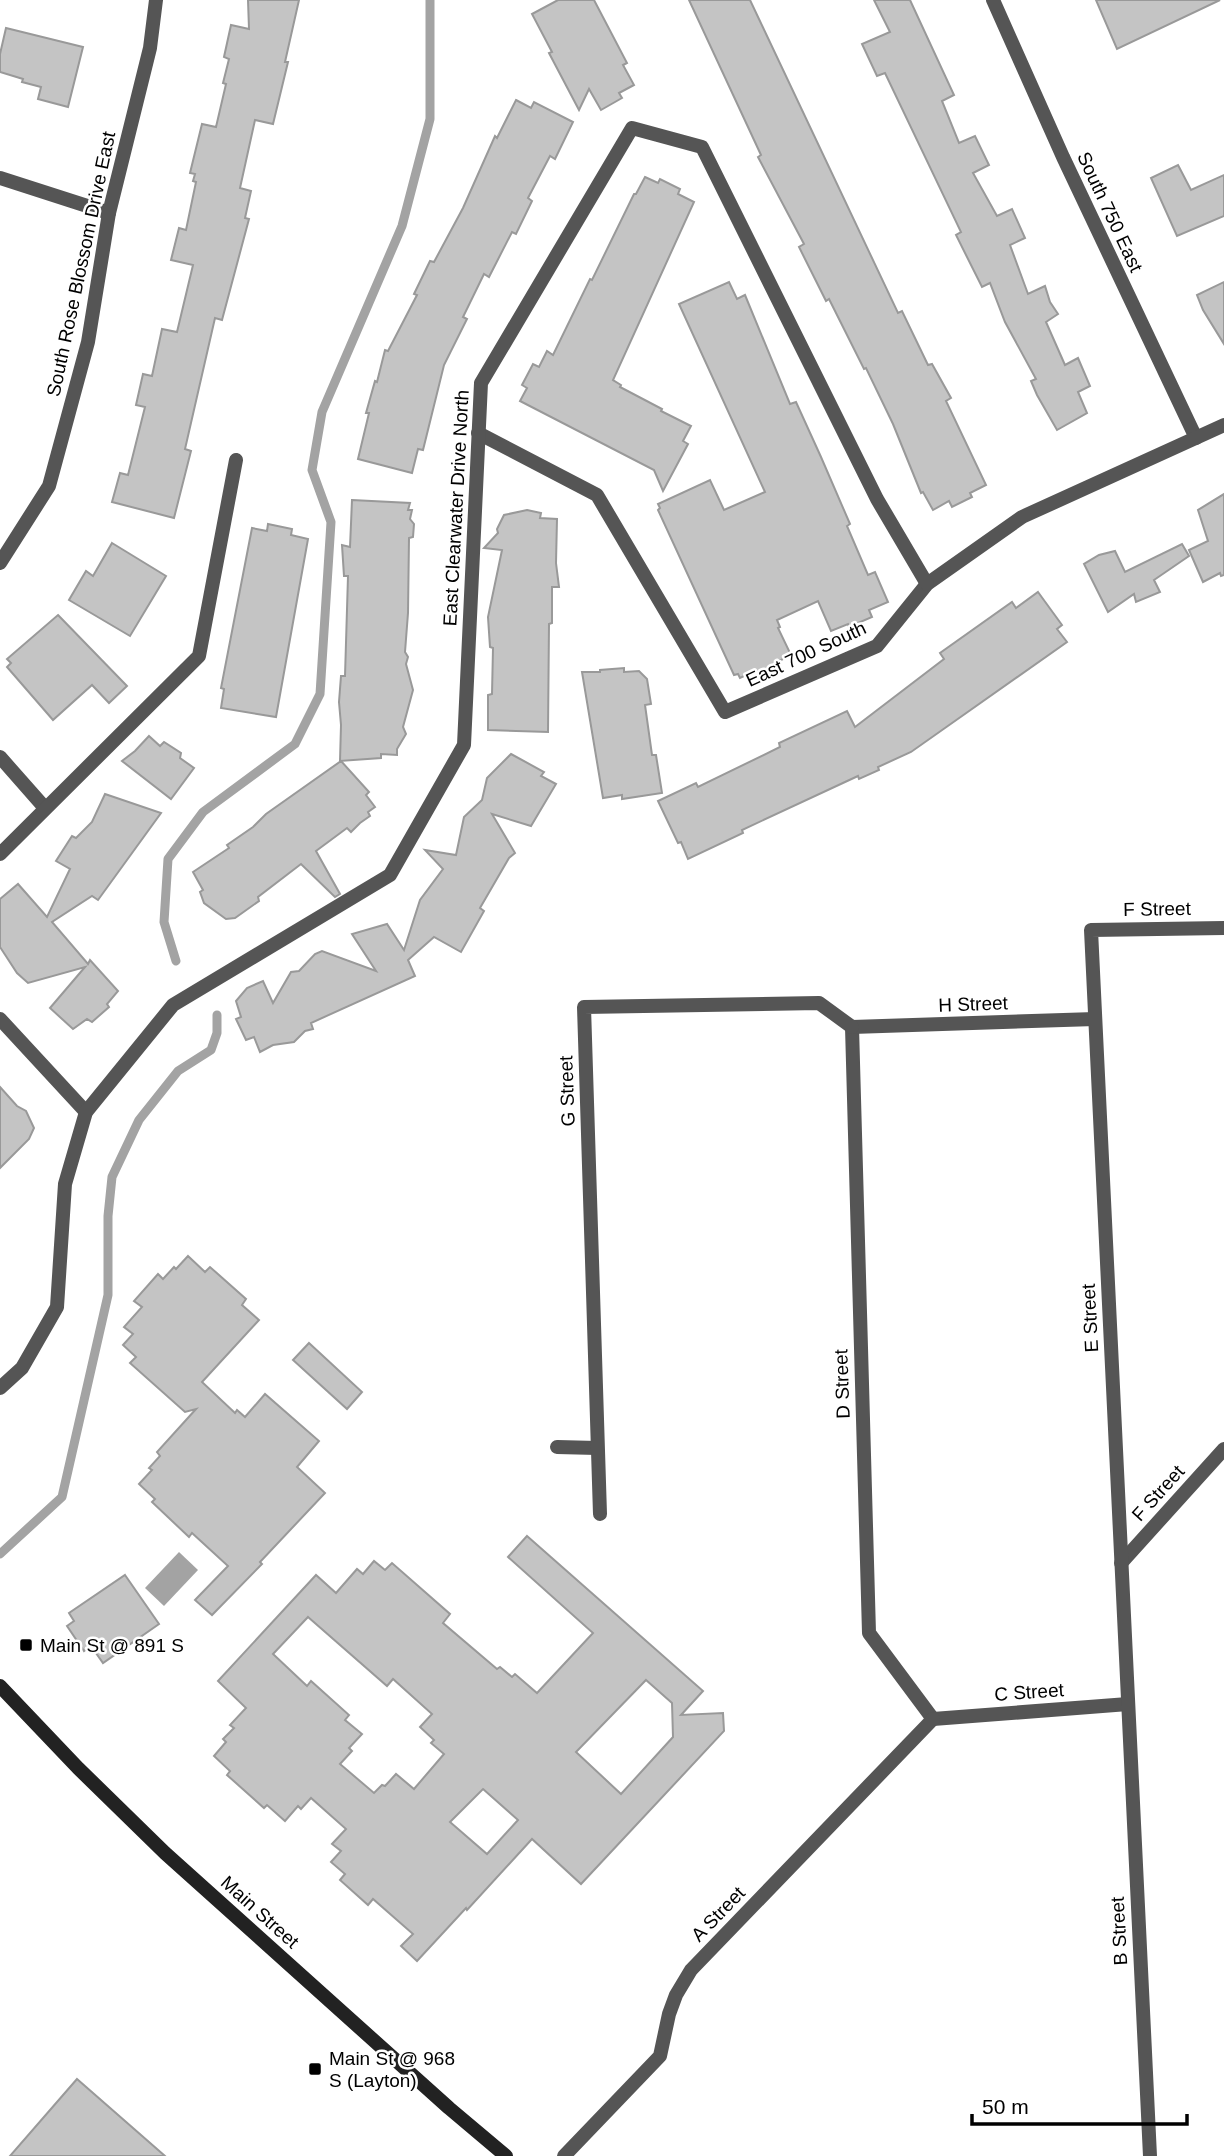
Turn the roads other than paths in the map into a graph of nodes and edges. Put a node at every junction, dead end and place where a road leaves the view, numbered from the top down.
1 (156, 0) edge
2 (993, 0) edge
3 (0, 178) edge
4 (109, 213) junction
5 (1224, 425) edge
6 (478, 433) junction
7 (1196, 438) junction
8 (236, 460) dead end
9 (0, 563) edge
10 (927, 584) junction
11 (0, 757) edge
12 (45, 808) junction
13 (0, 854) edge
14 (1224, 928) edge
15 (1091, 930) joint
16 (0, 1019) edge
17 (1095, 1019) junction
18 (852, 1027) junction
19 (86, 1112) junction
20 (0, 1388) edge
21 (557, 1447) dead end
22 (597, 1448) junction
23 (1224, 1449) edge
24 (600, 1514) dead end
25 (1121, 1563) junction
26 (0, 1686) edge
27 (1128, 1704) junction
28 (933, 1719) junction
29 (506, 2156) edge
30 (564, 2156) edge
31 (1150, 2156) edge

1 - 4 street, South Rose Blossom Drive East
2 - 7 street, South 750 East
3 - 4 street
4 - 9 street, South Rose Blossom Drive East
5 - 7 street, East 700 South
6 - 10 street, East 700 South
6 - 10 street, East Clearwater Drive North
6 - 19 street, East Clearwater Drive North
7 - 10 street, East 700 South
8 - 12 street
11 - 12 street
12 - 13 street
14 - 15 street, F Street
15 - 17 street, E Street
16 - 19 street
17 - 18 street, H Street
17 - 25 street, E Street
18 - 22 street, G Street
18 - 28 street, D Street
19 - 20 street
21 - 22 street
22 - 24 street, G Street
23 - 25 street, F Street
25 - 27 street, E Street
26 - 29 main road, Main Street
27 - 28 street, C Street
27 - 31 street, B Street
28 - 30 street, A Street

